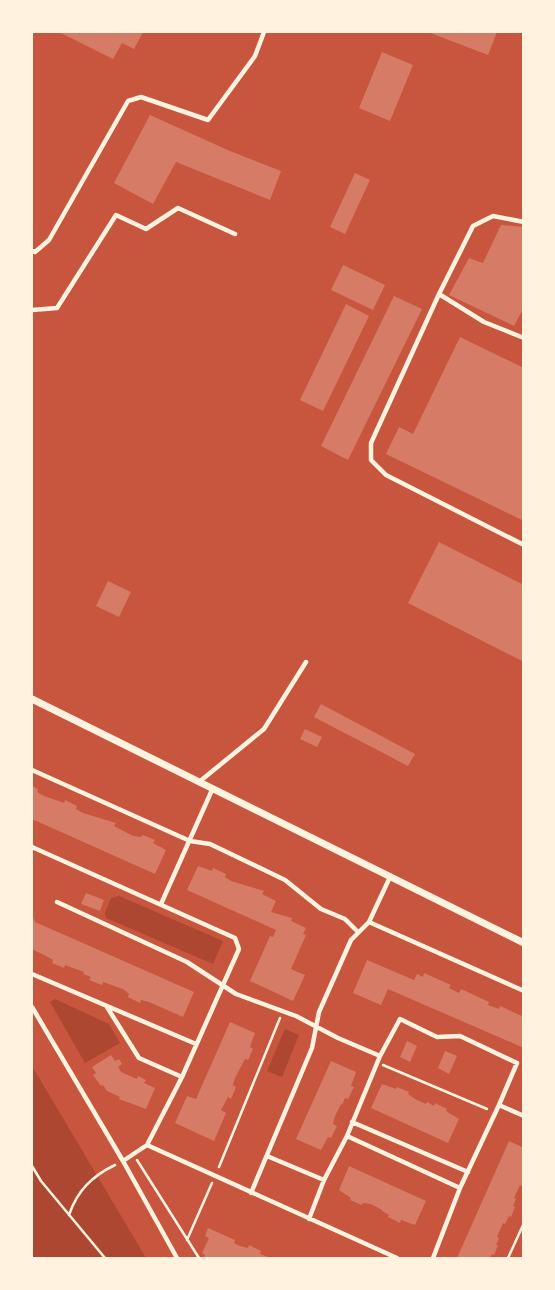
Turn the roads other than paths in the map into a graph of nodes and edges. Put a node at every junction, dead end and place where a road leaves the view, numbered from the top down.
1 (264, 32) edge
2 (523, 222) edge
3 (235, 234) dead end
4 (32, 251) edge
5 (439, 295) junction
6 (32, 310) edge
7 (523, 338) edge
8 (523, 545) edge
9 (306, 662) dead end
10 (32, 699) edge
11 (32, 770) edge
12 (198, 783) junction
13 (212, 790) junction
14 (190, 841) junction
15 (32, 847) edge
16 (391, 876) junction
17 (57, 902) dead end
18 (161, 904) junction
19 (369, 922) junction
20 (358, 932) junction
21 (523, 943) edge
22 (32, 974) edge
23 (222, 986) junction
24 (523, 991) edge
25 (105, 1005) junction
26 (32, 1007) edge
27 (315, 1025) junction
28 (196, 1044) junction
29 (380, 1056) junction
30 (182, 1077) junction
31 (499, 1105) junction
32 (523, 1115) edge
33 (352, 1122) junction
34 (347, 1136) junction
35 (147, 1145) junction
36 (267, 1156) junction
37 (123, 1161) junction
38 (468, 1172) junction
39 (324, 1180) junction
40 (460, 1188) junction
41 (251, 1193) junction
42 (309, 1219) junction
43 (177, 1258) edge
44 (397, 1258) edge
45 (433, 1258) edge

1 - 4 lane
2 - 5 lane
3 - 6 lane
5 - 7 lane
5 - 8 lane
9 - 12 lane
10 - 12 street
11 - 14 lane
12 - 13 street
13 - 14 lane
13 - 16 street
14 - 18 lane
14 - 20 lane
15 - 18 lane
16 - 19 lane
16 - 21 street
17 - 23 lane
18 - 23 lane
19 - 20 lane
19 - 24 lane
20 - 27 lane
22 - 25 lane
23 - 27 lane
23 - 28 lane
25 - 28 lane
25 - 30 lane
26 - 37 lane
27 - 29 lane
27 - 36 lane
28 - 30 lane
29 - 31 lane
29 - 33 lane
30 - 35 lane
31 - 32 lane
31 - 38 lane
33 - 34 lane
33 - 38 lane
34 - 39 lane
34 - 40 lane
35 - 37 lane
35 - 41 lane
36 - 39 lane
36 - 41 lane
37 - 43 lane
38 - 40 lane
39 - 42 lane
40 - 45 lane
41 - 42 lane
42 - 44 lane

